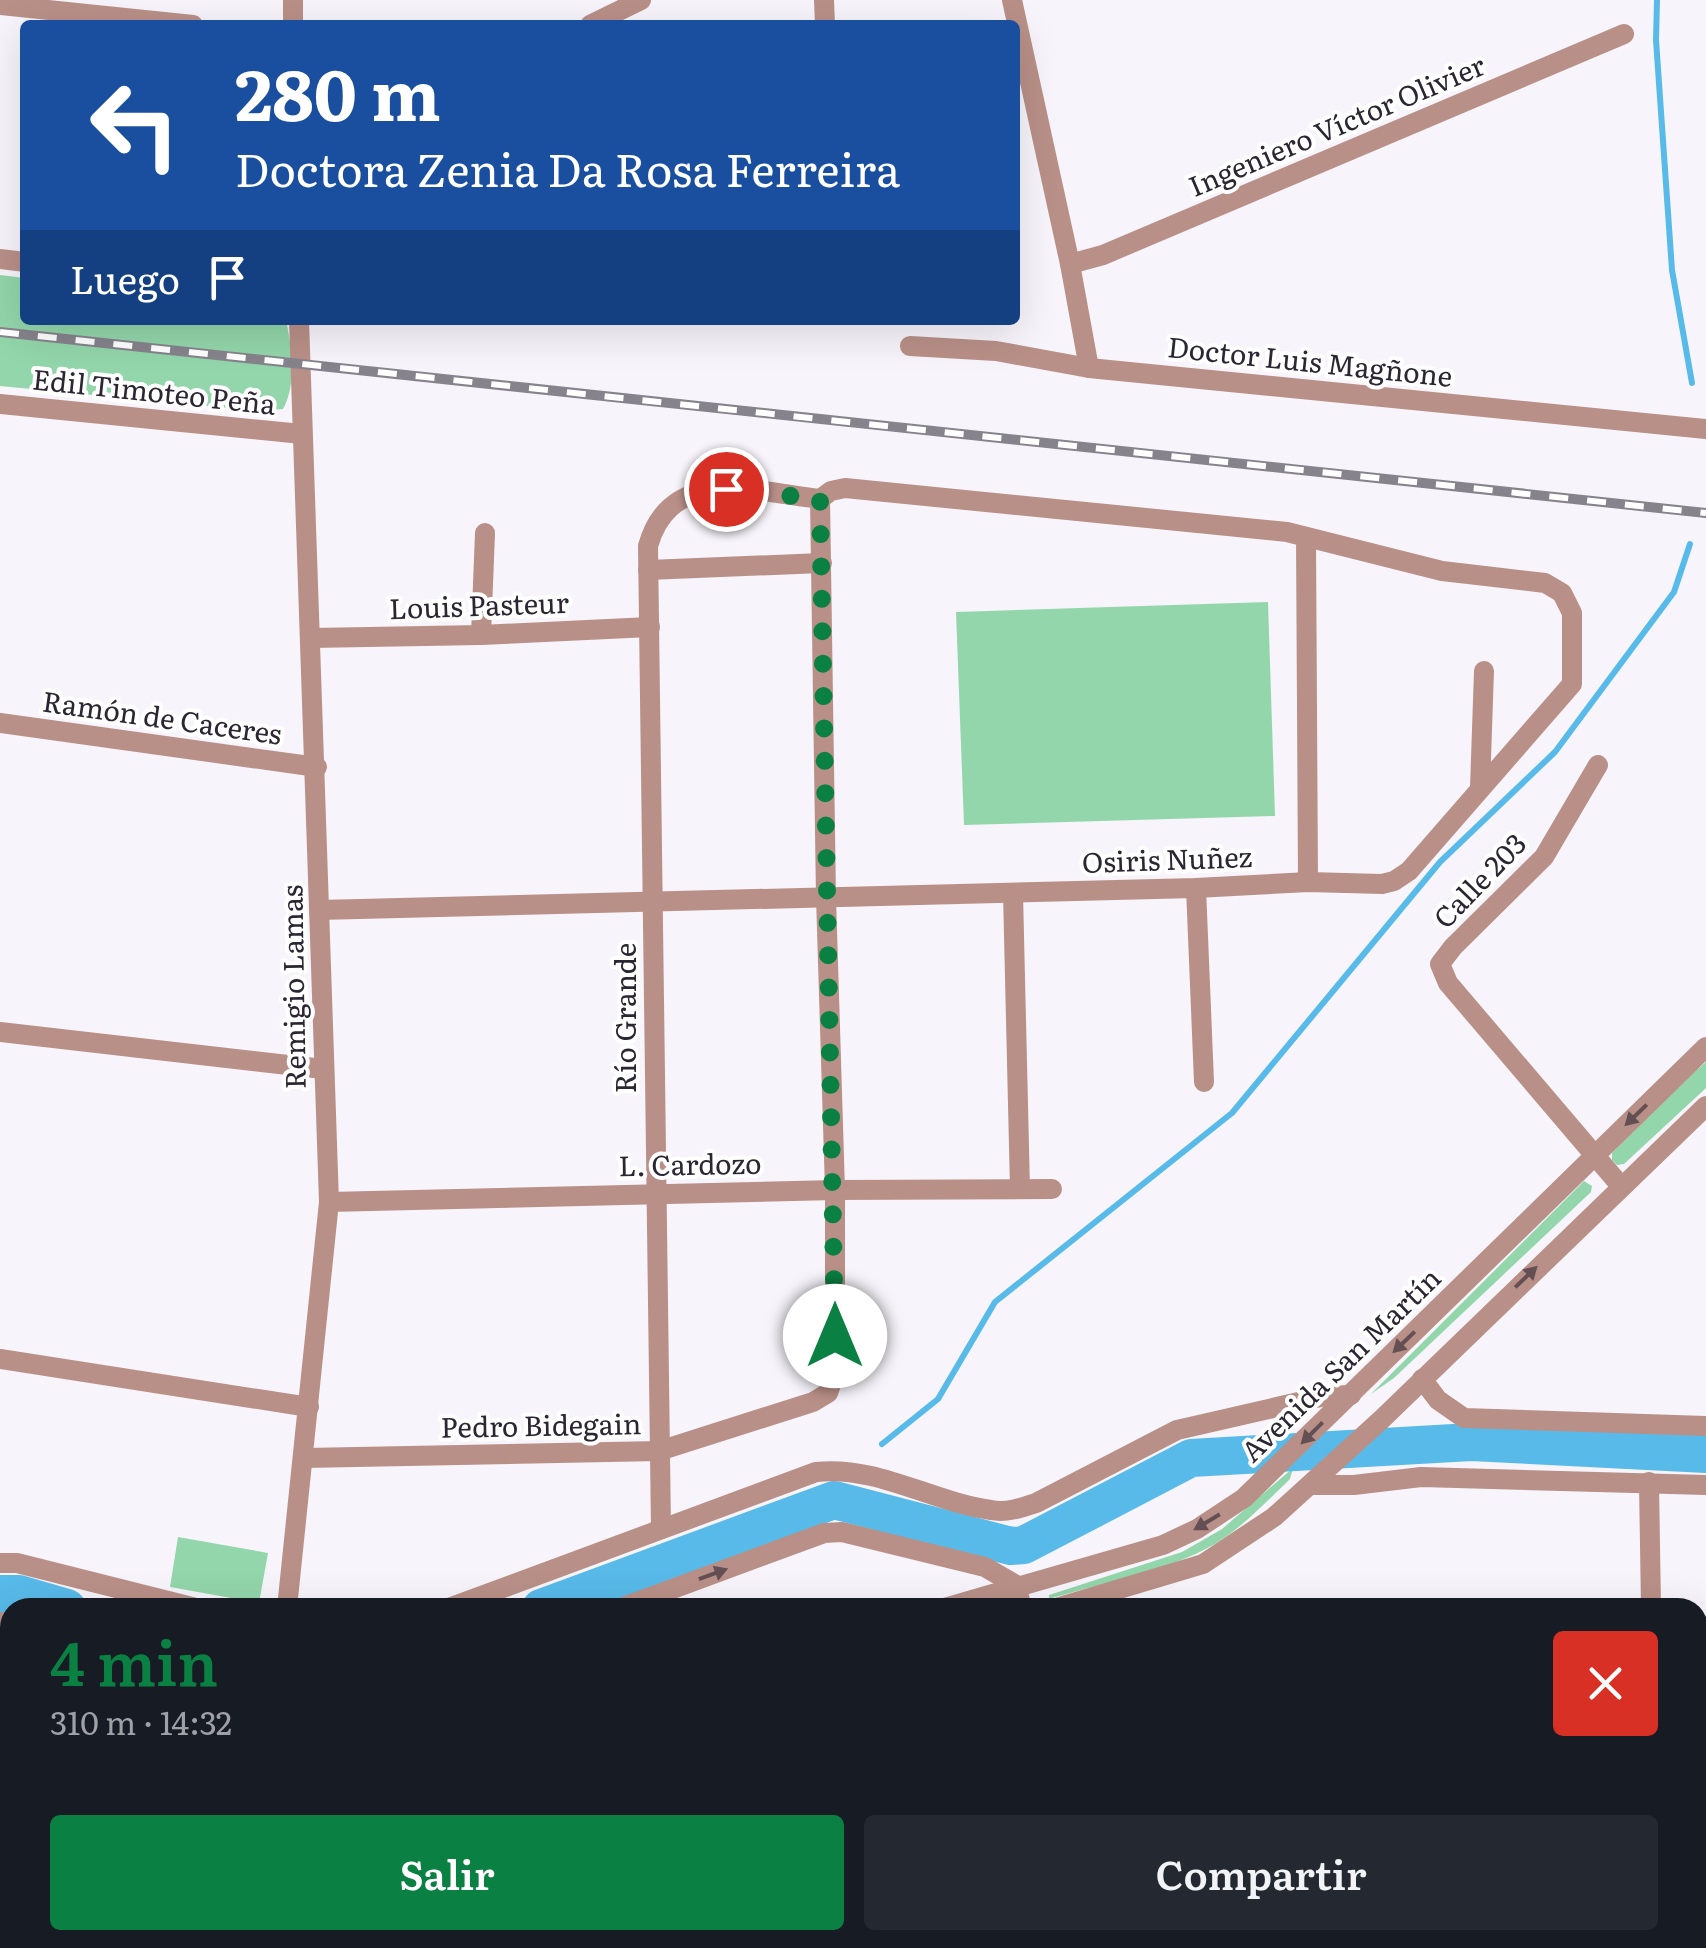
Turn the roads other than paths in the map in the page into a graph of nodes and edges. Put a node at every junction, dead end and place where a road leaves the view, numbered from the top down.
1 (641, 0) edge
2 (0, 5) edge
3 (145, 20) edge
4 (600, 20) edge
5 (1624, 34) dead end
6 (1020, 36) edge
7 (1070, 264) junction
8 (299, 325) edge
9 (910, 346) dead end
10 (1090, 368) junction
11 (0, 404) edge
12 (1706, 430) edge
13 (302, 434) junction
14 (820, 499) junction
15 (486, 532) dead end
16 (1306, 538) junction
17 (822, 563) junction
18 (648, 570) junction
19 (650, 627) junction
20 (481, 635) junction
21 (310, 638) junction
22 (1484, 671) dead end
23 (0, 723) edge
24 (1598, 765) dead end
25 (316, 767) junction
26 (1480, 788) junction
27 (1308, 882) junction
28 (1196, 888) junction
29 (1013, 892) junction
30 (826, 897) junction
31 (654, 901) junction
32 (319, 910) junction
33 (0, 1032) edge
34 (1706, 1047) edge
35 (322, 1070) junction
36 (1204, 1082) dead end
37 (1706, 1106) edge
38 (1593, 1157) junction
39 (1620, 1185) junction
40 (1020, 1189) junction
41 (1052, 1189) dead end
42 (835, 1190) junction
43 (654, 1194) junction
44 (329, 1202) junction
45 (0, 1359) edge
46 (1422, 1379) junction
47 (1346, 1399) junction
48 (309, 1407) junction
49 (1706, 1426) edge
50 (660, 1451) junction
51 (305, 1458) junction
52 (1649, 1482) junction
53 (1310, 1485) junction
54 (1706, 1485) edge
55 (661, 1529) junction
56 (0, 1563) edge
57 (1016, 1584) junction
58 (155, 1598) edge
59 (288, 1598) edge
60 (476, 1598) edge
61 (648, 1598) edge
62 (977, 1598) edge
63 (1020, 1598) edge
64 (1089, 1598) edge
65 (1652, 1598) edge

1 - 4 street
2 - 3 street
5 - 7 street, Ingeniero Víctor Olivier
6 - 7 street
7 - 10 street
8 - 13 street, Remigio Lamas
9 - 10 street, Doctor Luis Magñone
10 - 12 street, Doctor Luis Magñone
11 - 13 street, Edil Timoteo Peña
13 - 21 street, Remigio Lamas
14 - 16 street
14 - 17 street
14 - 18 street, Río Grande
15 - 20 street
16 - 26 street, Osiris Nuñez
16 - 27 street
17 - 18 street
17 - 30 street
18 - 19 street, Río Grande
19 - 20 street, Louis Pasteur
19 - 31 street, Río Grande
20 - 21 street, Louis Pasteur
21 - 25 street, Remigio Lamas
22 - 26 street
23 - 25 street, Ramón de Caceres
24 - 38 street, Calle 203
25 - 32 street, Remigio Lamas
26 - 27 street, Osiris Nuñez
27 - 28 street, Osiris Nuñez
28 - 29 street, Osiris Nuñez
28 - 36 street
29 - 30 street, Osiris Nuñez
29 - 40 street
30 - 31 street, Osiris Nuñez
30 - 42 street
31 - 32 street, Osiris Nuñez
31 - 43 street, Río Grande
32 - 35 street, Remigio Lamas
33 - 35 street
34 -> 38 street, Avenida San Martín
35 - 44 street, Remigio Lamas
37 - 39 street
38 - 39 street
38 -> 47 street, Avenida San Martín
46 -> 39 street
40 - 41 street, L. Cardozo
40 - 42 street, L. Cardozo
42 - 43 street, L. Cardozo
42 - 50 street, Pedro Bidegain
43 - 44 street, L. Cardozo
43 - 50 street, Río Grande
44 - 48 street, Remigio Lamas
45 - 48 street
46 - 49 street
46 - 53 street
47 - 55 street
47 -> 57 street, Avenida San Martín
48 - 51 street, Remigio Lamas
50 - 51 street, Pedro Bidegain
50 - 55 street, Río Grande
51 - 59 street, Remigio Lamas
52 - 53 street
52 - 54 street
52 - 65 street
53 - 64 street
55 - 60 street
56 - 58 street
61 -> 57 street
57 - 62 street, Avenida San Martín
57 - 63 street

